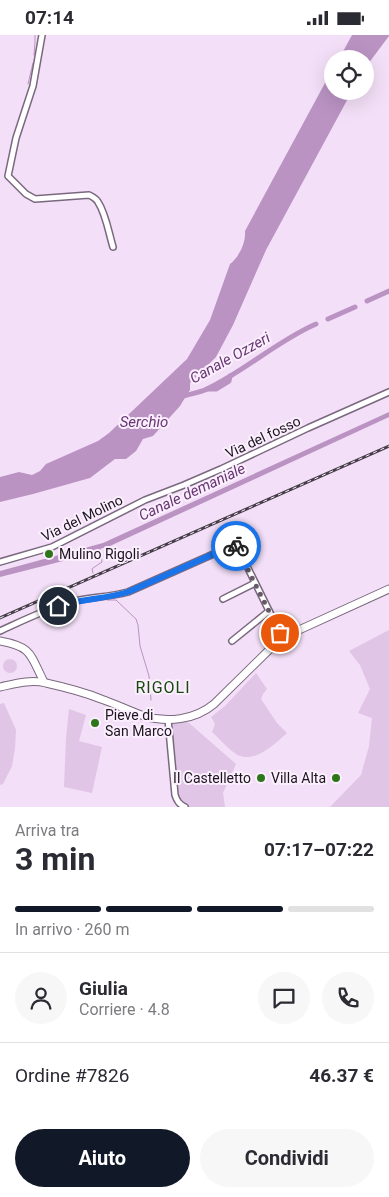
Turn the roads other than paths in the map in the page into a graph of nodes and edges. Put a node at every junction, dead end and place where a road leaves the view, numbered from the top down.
1 (42, 35) edge
2 (114, 247) dead end
3 (389, 392) edge
4 (145, 499) joint
5 (0, 562) edge
6 (255, 583) junction
7 (389, 589) edge
8 (223, 599) dead end
9 (269, 611) junction
10 (0, 631) edge
11 (283, 639) junction
12 (0, 641) edge
13 (232, 641) dead end
14 (44, 682) junction
15 (0, 687) edge
16 (168, 719) junction
17 (185, 807) edge

1 - 2 street
3 - 4 street, Via del fosso
4 - 5 street, Via del Molino
6 - 8 street
6 - 9 street
6 - 10 street
7 - 11 main road
9 - 11 street
9 - 13 street
11 - 16 main road
12 - 14 main road
14 - 15 main road
14 - 16 main road
16 - 17 street

